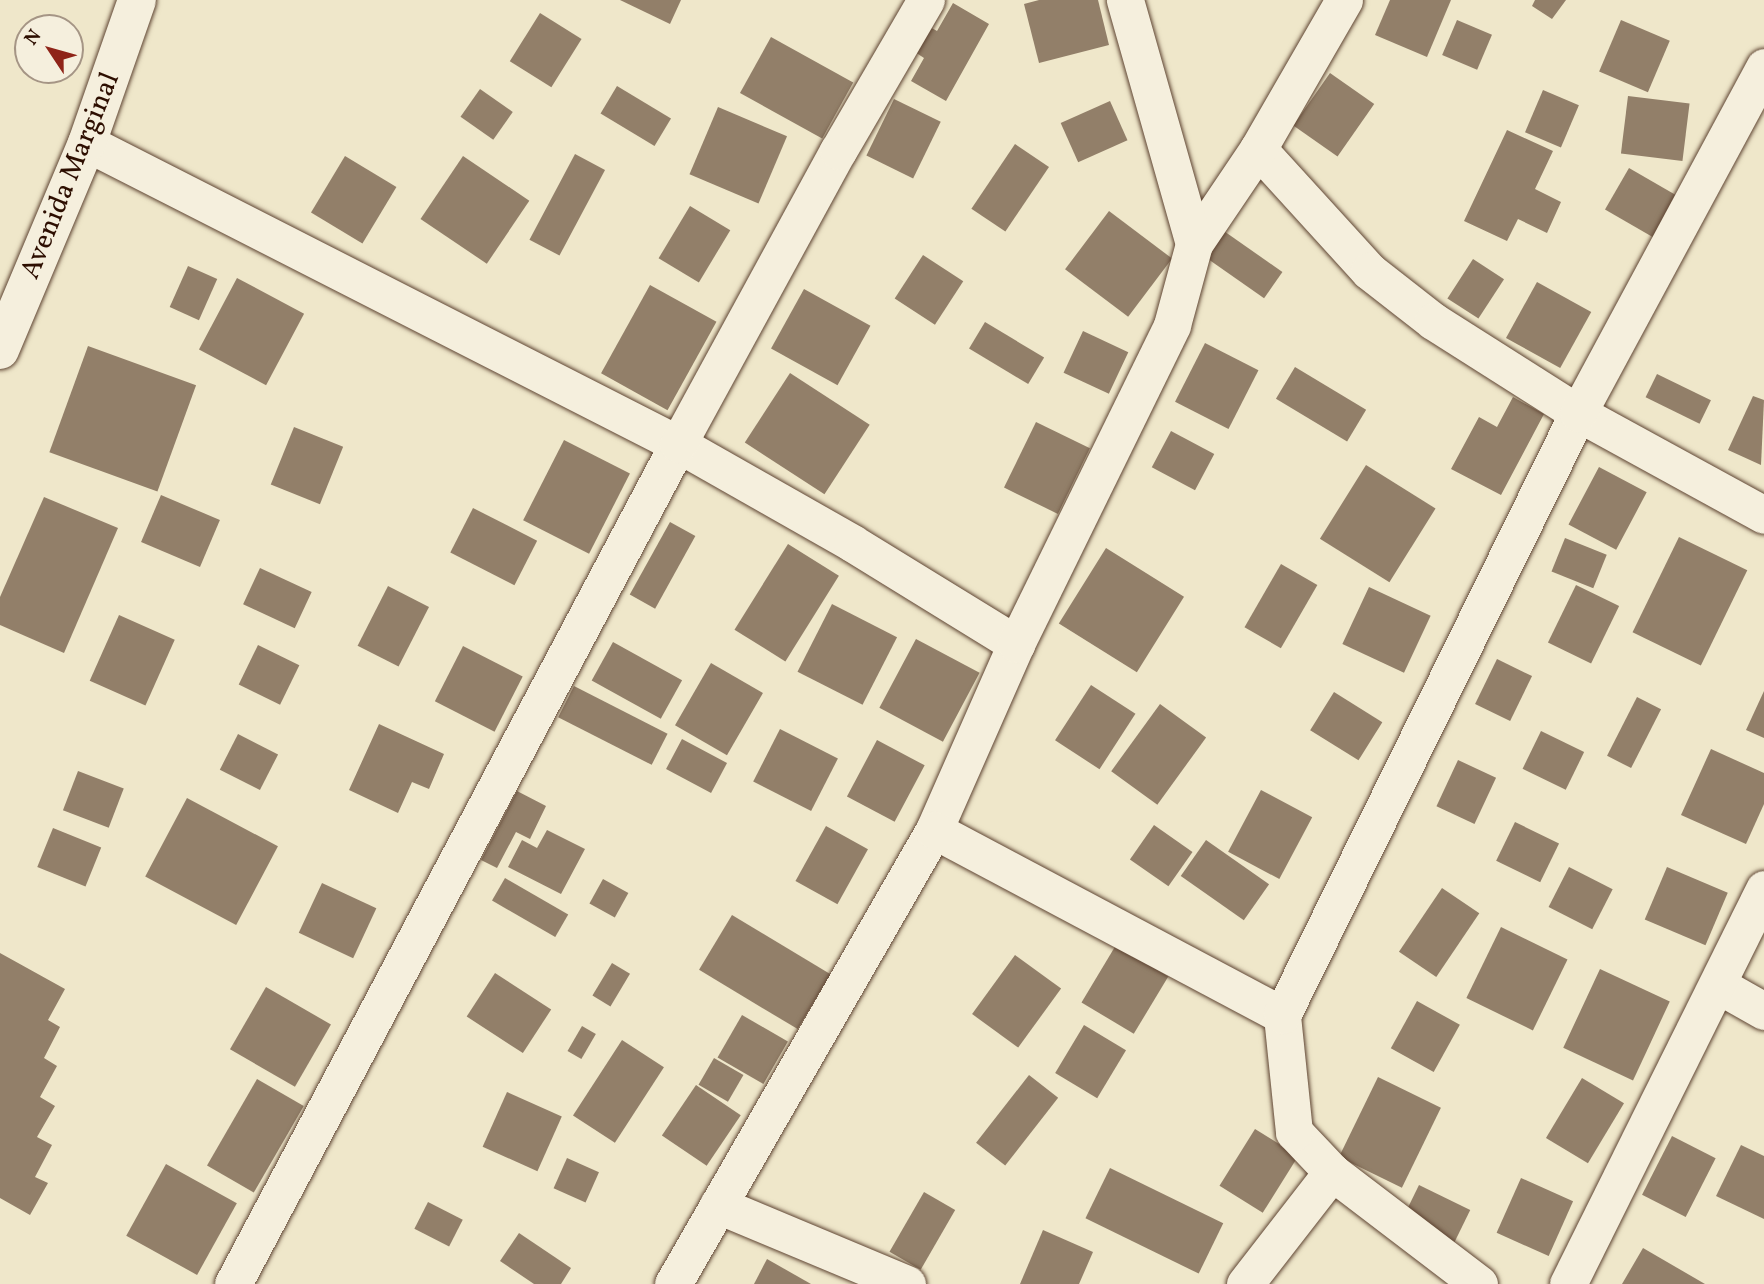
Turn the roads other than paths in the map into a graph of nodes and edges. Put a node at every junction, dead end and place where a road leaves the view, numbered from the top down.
1 (137, 0) edge
2 (926, 0) edge
3 (1125, 0) edge
4 (1343, 0) edge
5 (1764, 68) edge
6 (87, 143) junction
7 (1258, 149) junction
8 (1194, 244) junction
9 (0, 350) edge
10 (1578, 413) junction
11 (678, 444) junction
12 (1764, 514) edge
13 (1016, 644) junction
14 (934, 830) junction
15 (1764, 890) edge
16 (1718, 985) junction
17 (1764, 1011) edge
18 (1282, 1015) junction
19 (1332, 1172) junction
20 (718, 1205) junction
21 (233, 1284) edge
22 (673, 1284) edge
23 (907, 1284) edge
24 (1245, 1284) edge
25 (1479, 1284) edge
26 (1568, 1284) edge

1 - 6 street, Avenida Marginal
2 - 11 street
3 - 8 street
4 - 7 street
5 - 10 street
6 - 9 street, Avenida Marginal
6 - 11 street
7 - 8 street
7 - 10 street
8 - 13 street
10 - 12 street
10 - 18 street
11 - 13 street
11 - 21 street
13 - 14 street
14 - 18 street
14 - 20 street
15 - 16 street
16 - 17 street
16 - 26 street
18 - 19 street
19 - 24 street
19 - 25 street
20 - 22 street
20 - 23 street

